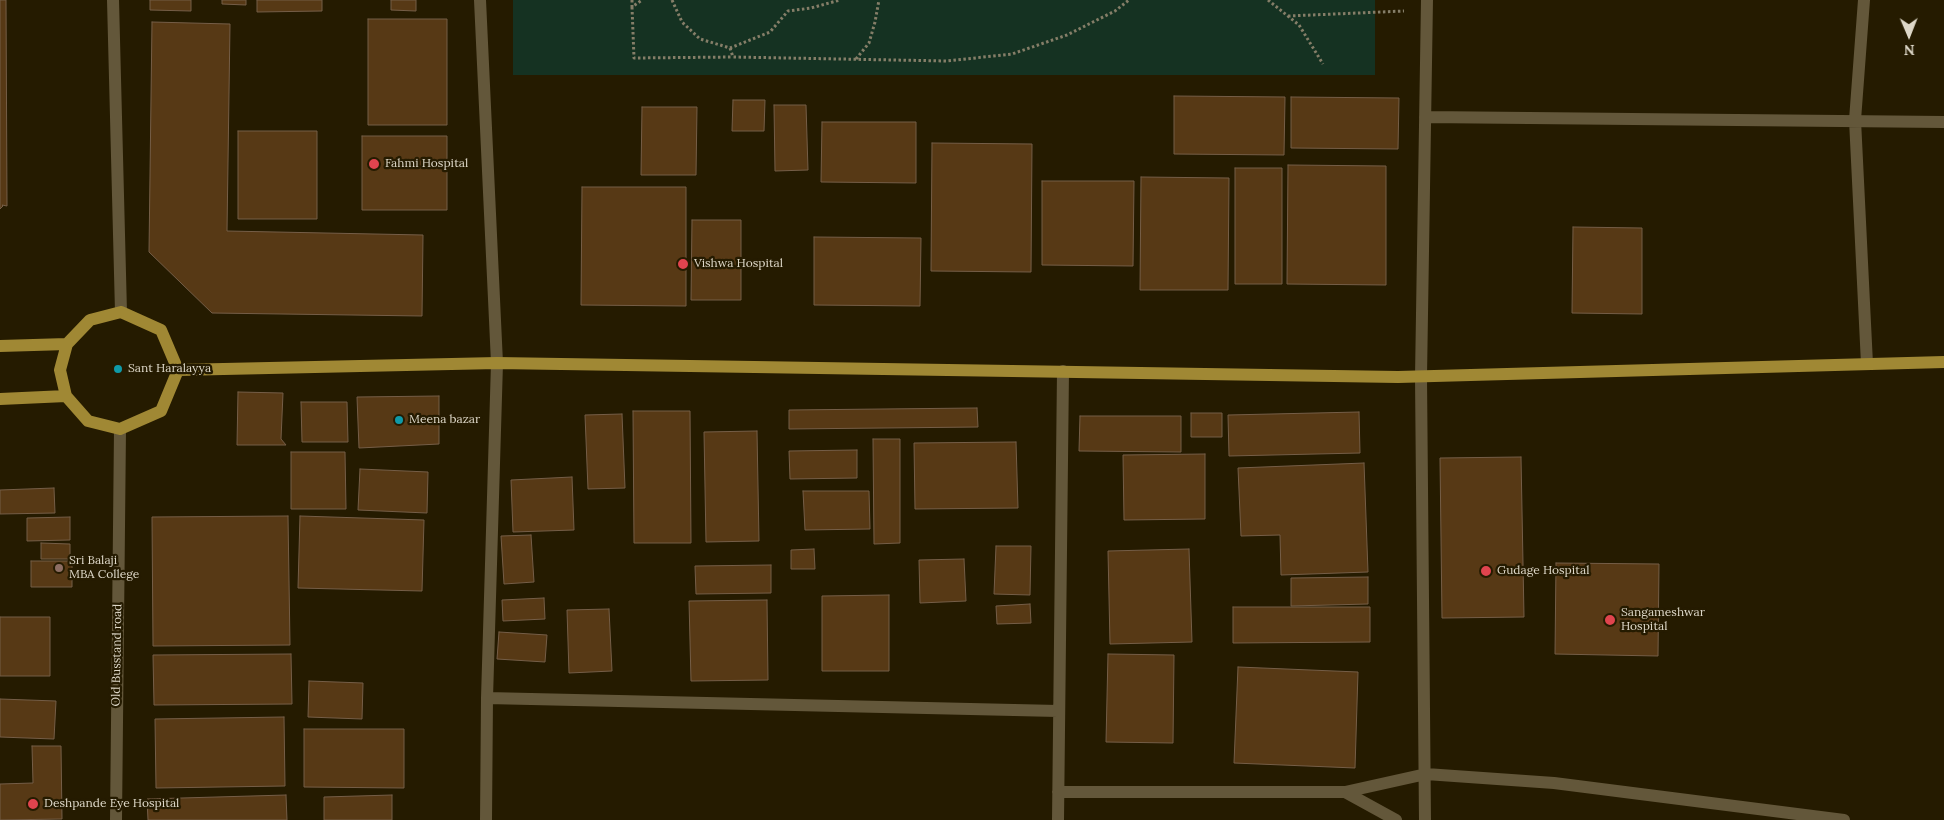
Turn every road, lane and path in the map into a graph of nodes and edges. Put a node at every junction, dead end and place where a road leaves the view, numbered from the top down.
1 (113, 0) edge
2 (480, 0) edge
3 (632, 0) edge
4 (642, 0) edge
5 (672, 0) edge
6 (840, 0) edge
7 (879, 0) edge
8 (1129, 0) edge
9 (1268, 0) edge
10 (1864, 0) edge
11 (1427, 5) edge
12 (632, 7) junction
13 (1288, 16) junction
14 (730, 48) junction
15 (733, 57) junction
16 (856, 59) junction
17 (1323, 64) dead end
18 (1425, 117) junction
19 (1855, 120) junction
20 (1944, 122) edge
21 (122, 312) junction
22 (66, 344) junction
23 (0, 346) edge
24 (1944, 362) edge
25 (497, 363) junction
26 (1867, 364) junction
27 (178, 370) junction
28 (1063, 371) junction
29 (1421, 376) junction
30 (66, 396) junction
31 (0, 399) edge
32 (120, 429) junction
33 (487, 698) junction
34 (1058, 711) junction
35 (1426, 774) junction
36 (1058, 792) junction
37 (1345, 792) junction
38 (116, 820) edge
39 (486, 820) edge
40 (1058, 820) edge
41 (1396, 820) edge
42 (1425, 820) edge
43 (1844, 820) edge

1 - 21 street
2 - 25 street
3 - 12 path
4 - 12 path
5 - 14 path
6 - 14 path
7 - 16 path
8 - 16 path
9 - 13 path
10 - 19 street
11 - 13 path
11 - 18 street
12 - 15 path
13 - 17 path
14 - 15 path
15 - 16 path
18 - 19 street
18 - 29 street
19 - 20 street
19 - 26 street
21 - 22 main road
21 - 27 main road
22 - 23 main road
22 - 30 main road
24 - 26 main road
25 - 27 main road
25 - 28 main road
25 - 33 street
26 - 29 main road
27 - 32 main road
28 - 29 main road
28 - 34 street
29 - 35 street
30 - 31 main road
30 - 32 main road
32 - 38 street, Old Busstand road
33 - 34 street
33 - 39 street
34 - 36 street
35 - 37 street
35 - 42 street
35 - 43 street
36 - 37 street
36 - 40 street
37 - 41 street

